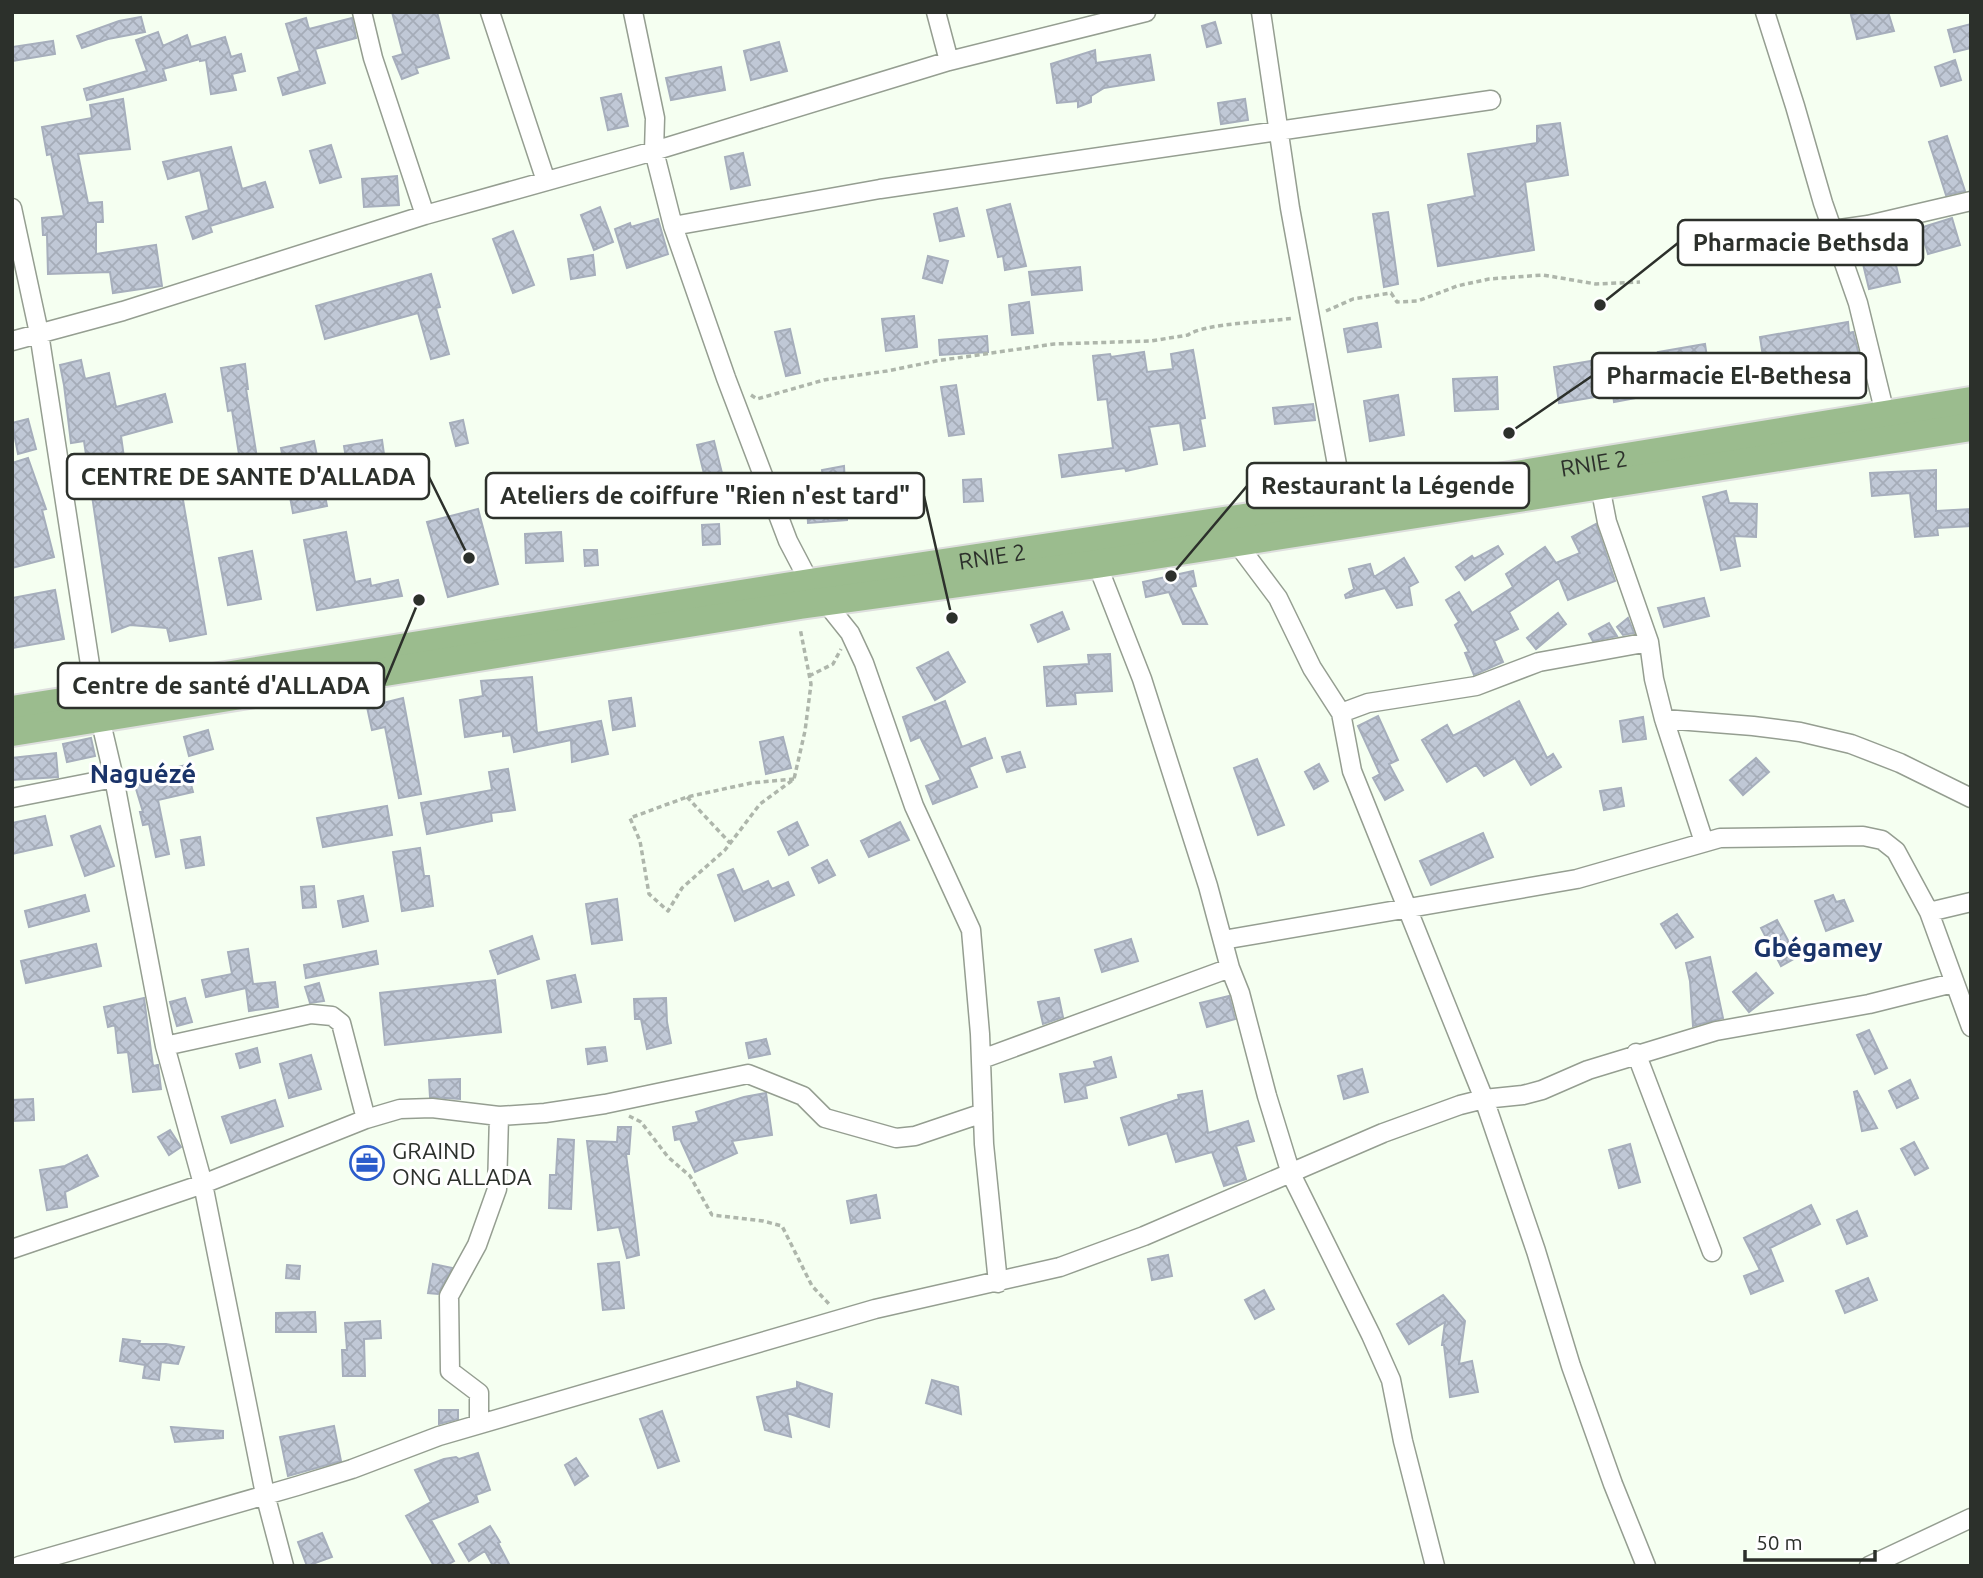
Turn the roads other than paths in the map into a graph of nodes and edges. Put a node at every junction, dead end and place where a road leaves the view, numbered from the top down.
1 (362, 12) edge
2 (490, 12) edge
3 (633, 12) edge
4 (936, 12) edge
5 (1146, 12) edge
6 (1261, 12) edge
7 (1765, 12) edge
8 (1102, 18) edge
9 (949, 61) junction
10 (1491, 100) dead end
11 (1278, 129) junction
12 (654, 151) junction
13 (546, 181) junction
14 (1971, 201) edge
15 (12, 208) edge
16 (425, 215) junction
17 (673, 226) junction
18 (1833, 230) junction
19 (39, 333) junction
20 (12, 341) edge
21 (1971, 401) edge
22 (1888, 428) junction
23 (1971, 428) edge
24 (1598, 474) junction
25 (1344, 503) junction
26 (1236, 542) junction
27 (1097, 564) junction
28 (811, 597) junction
29 (1649, 642) junction
30 (98, 707) junction
31 (12, 710) edge
32 (1341, 713) junction
33 (1664, 719) junction
34 (12, 732) edge
35 (114, 778) junction
36 (1971, 798) edge
37 (12, 799) edge
38 (1704, 842) junction
39 (1971, 902) edge
40 (1407, 907) junction
41 (1928, 912) junction
42 (1223, 940) junction
43 (1230, 968) junction
44 (1953, 984) junction
45 (1971, 1027) edge
46 (165, 1046) junction
47 (1636, 1054) junction
48 (982, 1059) junction
49 (1484, 1099) junction
50 (983, 1113) junction
51 (499, 1116) junction
52 (366, 1119) junction
53 (1292, 1174) junction
54 (203, 1184) junction
55 (12, 1249) edge
56 (1712, 1252) dead end
57 (998, 1283) junction
58 (479, 1424) junction
59 (265, 1494) junction
60 (1971, 1518) edge
61 (19, 1566) edge
62 (284, 1566) edge
63 (1435, 1566) edge
64 (1646, 1566) edge
65 (1869, 1566) edge

1 - 16 street
2 - 13 street
3 - 12 street
4 - 9 street
5 - 8 street
6 - 11 street
7 - 18 street
8 - 9 street
9 - 12 street
10 - 11 street
11 - 17 street
11 - 25 street
12 - 13 street
12 - 17 street
13 - 16 street
14 - 18 street
15 - 19 street
16 - 19 street
17 - 28 street
18 - 22 street
19 - 20 street
19 - 30 street
21 - 22 highway, RNIE 2 / RNIE 2
22 - 23 highway, RNIE 2 / RNIE 2
22 - 24 highway, RNIE 2 / RNIE 2
24 - 25 highway, RNIE 2 / RNIE 2
24 - 26 highway, RNIE 2 / RNIE 2
24 - 29 street
25 - 28 highway, RNIE 2 / RNIE 2
26 - 27 highway, RNIE 2 / RNIE 2
26 - 32 street
27 - 28 highway, RNIE 2 / RNIE 2
27 - 42 street
28 - 30 highway, RNIE 2 / RNIE 2
28 - 48 street
29 - 32 street
29 - 33 street
30 - 31 highway, RNIE 2 / RNIE 2
30 - 34 highway, RNIE 2 / RNIE 2
30 - 35 street
32 - 40 street
33 - 36 street
33 - 38 street
35 - 37 street
35 - 46 street
38 - 40 street
38 - 41 street
39 - 41 street
40 - 42 street
40 - 49 street
41 - 44 street
42 - 43 street
43 - 48 street
43 - 53 street
44 - 45 street
44 - 47 street
46 - 52 street
46 - 54 street
47 - 49 street
47 - 56 street
48 - 50 street
49 - 53 street
49 - 64 street
50 - 51 street
50 - 57 street
51 - 52 street
51 - 58 street
52 - 54 street
53 - 57 street
53 - 63 street
54 - 55 street
54 - 59 street
57 - 58 street
58 - 59 street
59 - 61 street
59 - 62 street
60 - 65 street

